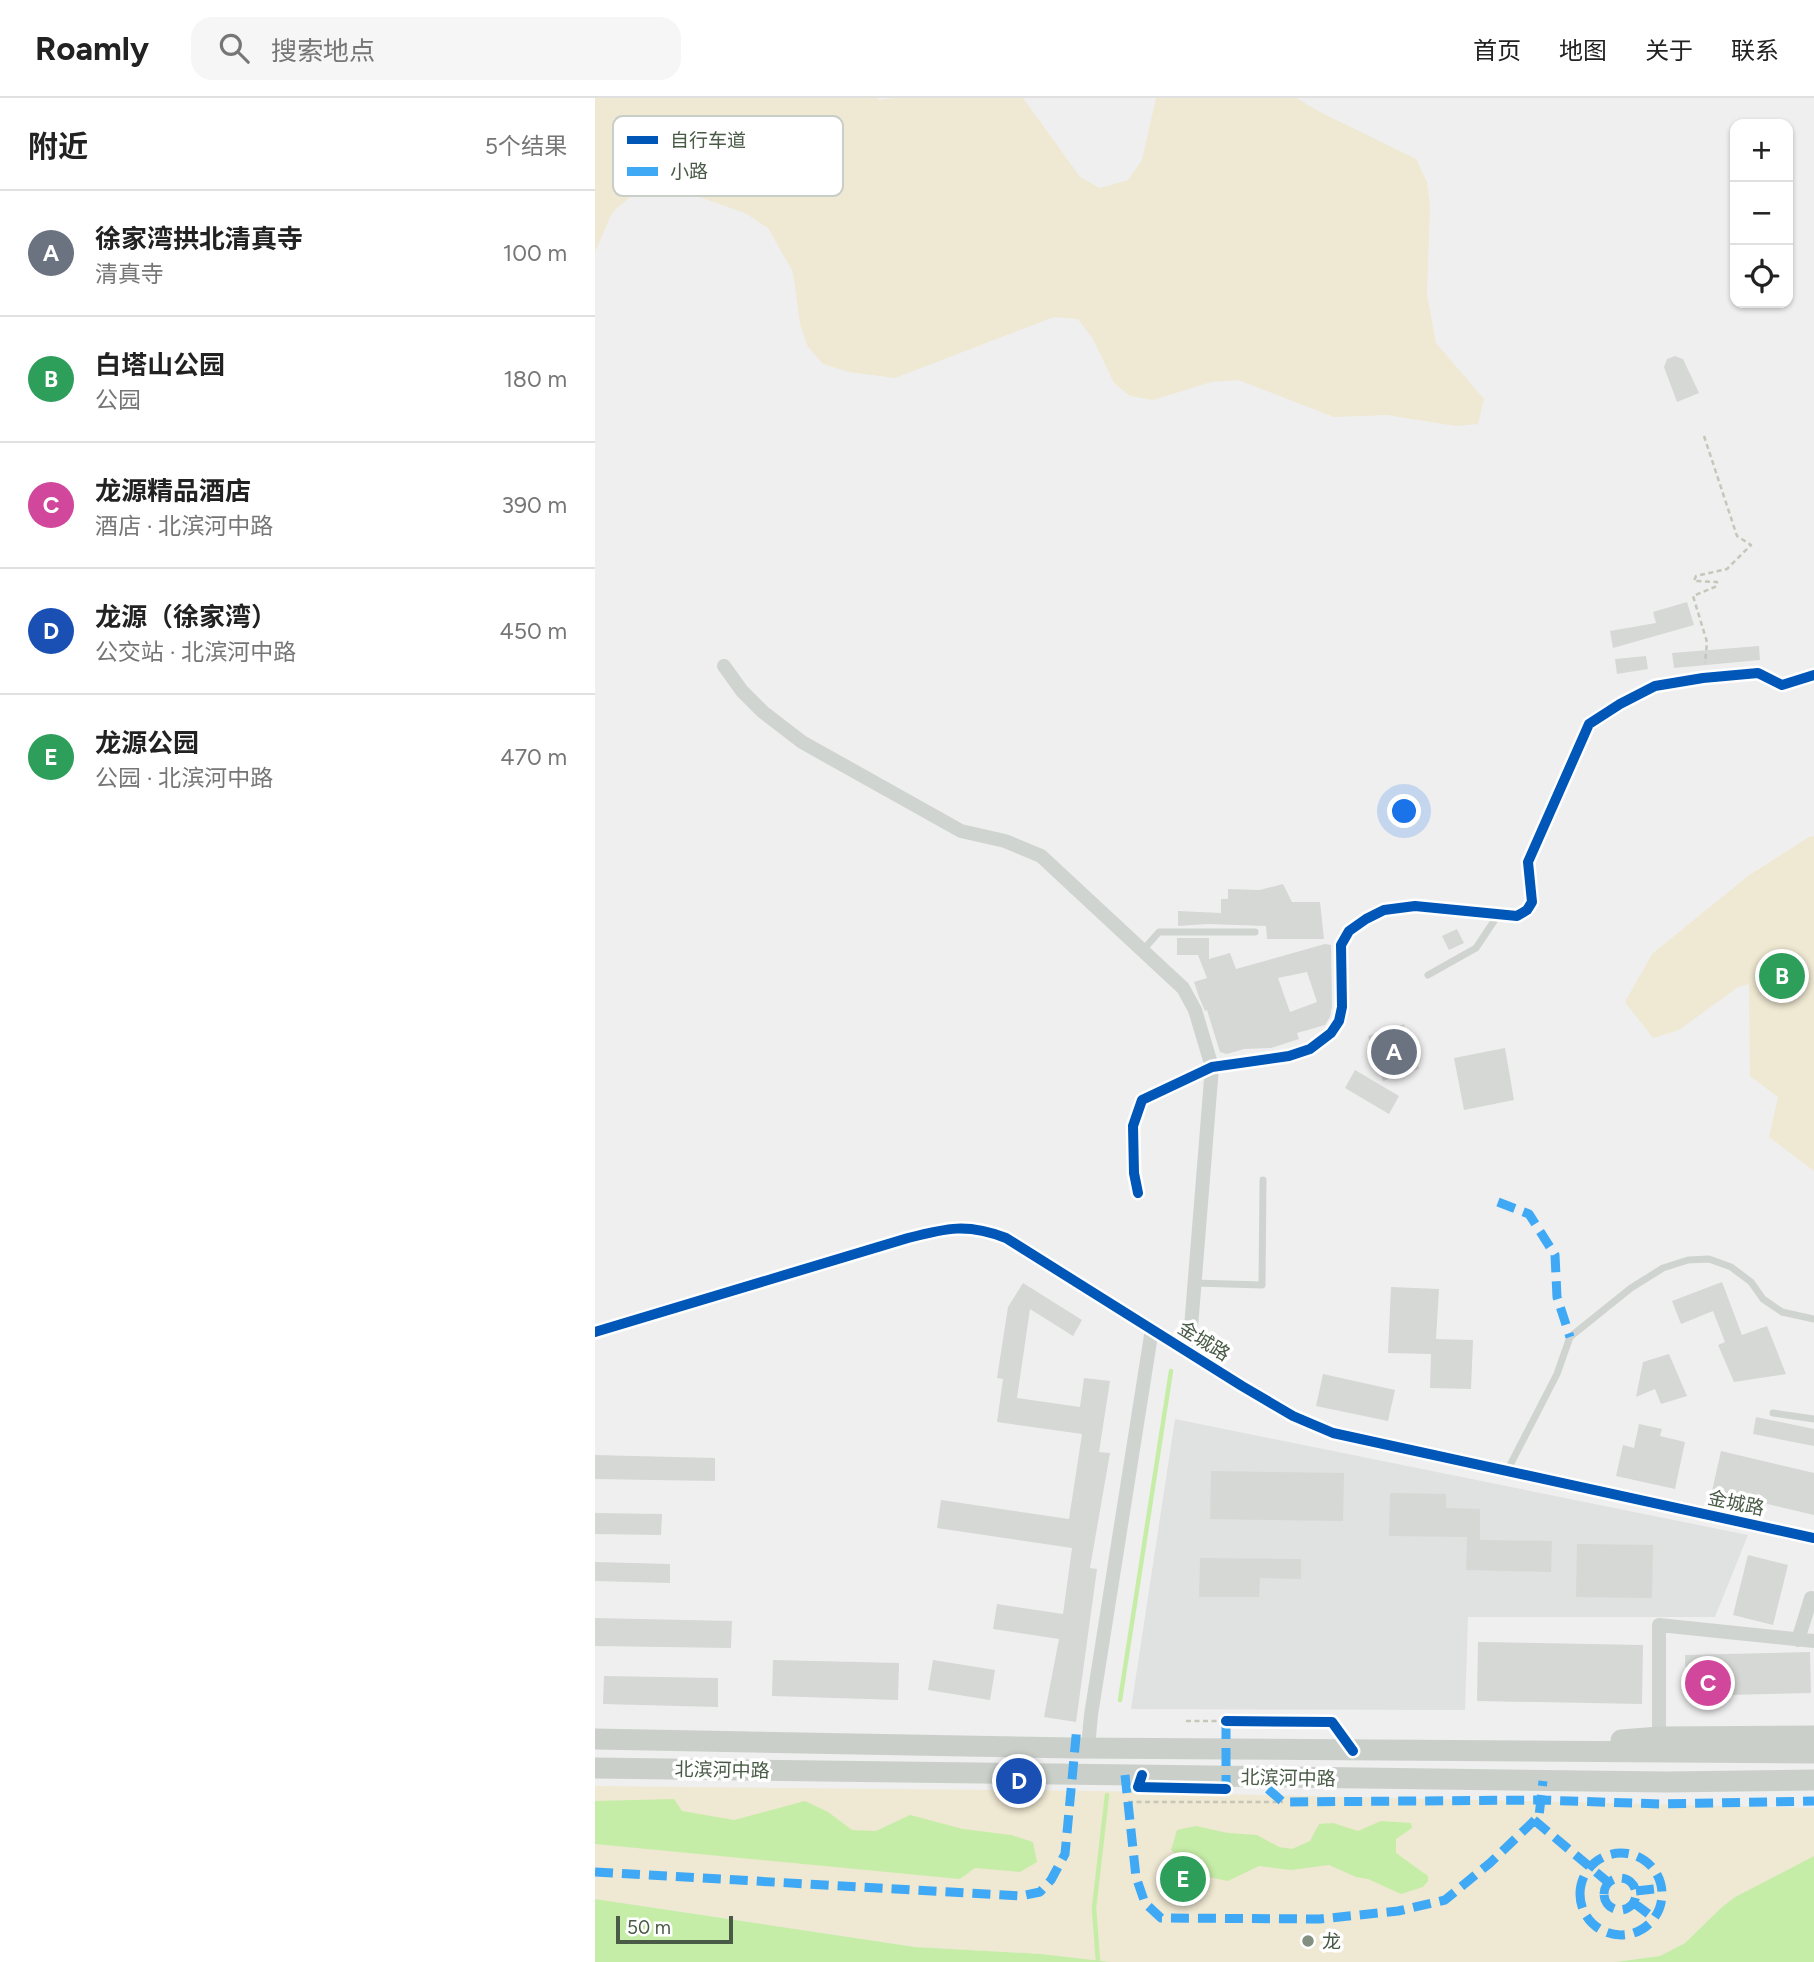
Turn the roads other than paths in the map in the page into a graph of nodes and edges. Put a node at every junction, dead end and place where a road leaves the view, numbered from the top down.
1 (724, 666) dead end
2 (1814, 674) edge
3 (1498, 915) junction
4 (1255, 932) dead end
5 (1143, 950) junction
6 (1429, 975) dead end
7 (1212, 1067) junction
8 (1263, 1180) dead end
9 (1138, 1193) dead end
10 (1194, 1283) junction
11 (1814, 1319) edge
12 (1152, 1329) junction
13 (595, 1332) edge
14 (1189, 1352) junction
15 (1773, 1413) dead end
16 (1814, 1419) edge
17 (1507, 1472) junction
18 (1814, 1538) edge
19 (1814, 1599) edge
20 (1798, 1640) junction
21 (1814, 1641) edge
22 (1814, 1736) edge
23 (1659, 1737) junction
24 (595, 1739) edge
25 (1089, 1748) junction
26 (1448, 1752) junction
27 (1814, 1753) edge
28 (595, 1768) edge
29 (1814, 1780) edge

1 - 5 street
2 - 3 street
3 - 6 lane
3 - 7 street
4 - 5 lane
5 - 7 street
7 - 9 street
7 - 10 street
8 - 10 lane
10 - 14 street
11 - 17 lane
12 - 13 street, 金城路
12 - 14 street, 金城路
12 - 25 street
14 - 17 street, 金城路
15 - 16 lane
17 - 18 street, 金城路
19 - 20 street
20 - 21 street
20 - 23 street
22 - 23 main road
23 - 26 main road
24 - 25 main road, 北滨河中路
25 - 26 main road, 北滨河中路
26 - 27 main road, 北滨河中路
28 - 29 main road, 北滨河中路

